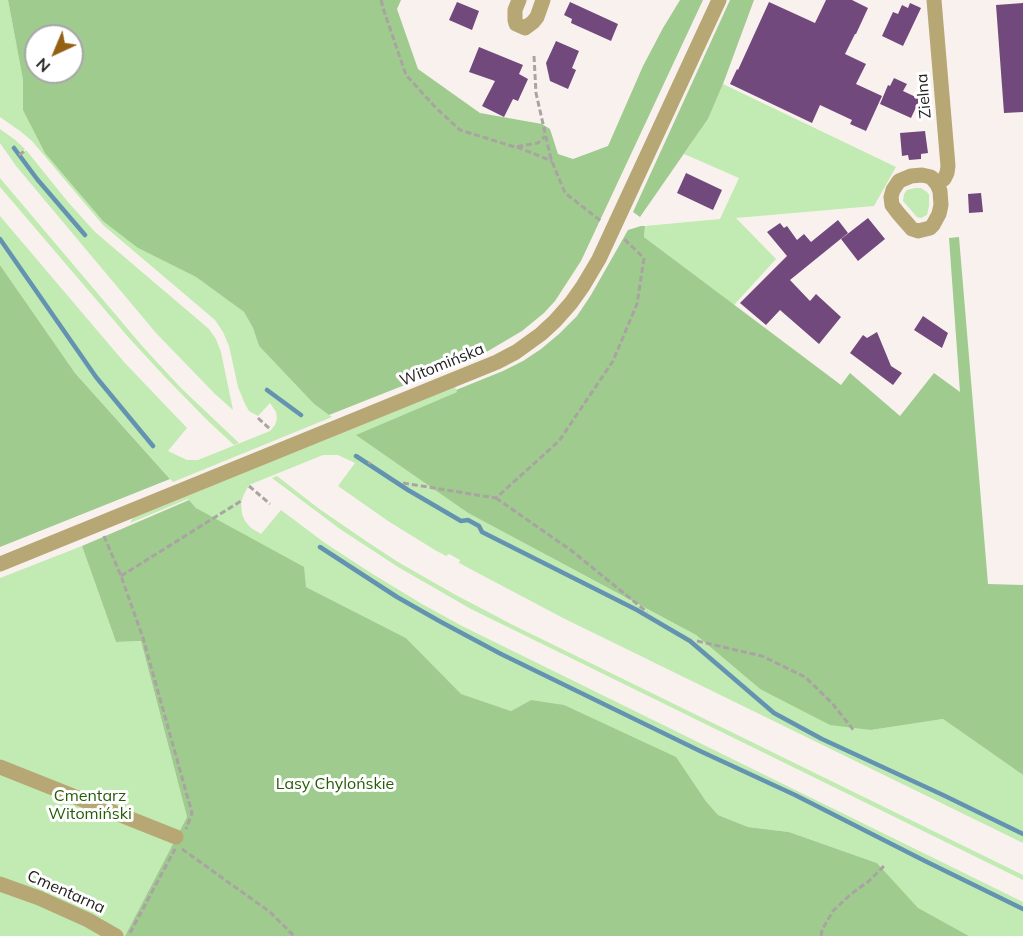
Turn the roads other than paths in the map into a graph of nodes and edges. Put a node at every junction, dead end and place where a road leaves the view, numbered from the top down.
1 (519, 0) edge
2 (543, 0) edge
3 (719, 0) edge
4 (934, 0) edge
5 (937, 184) dead end
6 (0, 564) edge
7 (0, 767) edge
8 (177, 837) dead end
9 (0, 884) edge
10 (116, 936) edge

1 - 2 street
3 - 6 street, Witomińska
4 - 5 street, Zielna
7 - 8 street
9 - 10 street, Cmentarna

